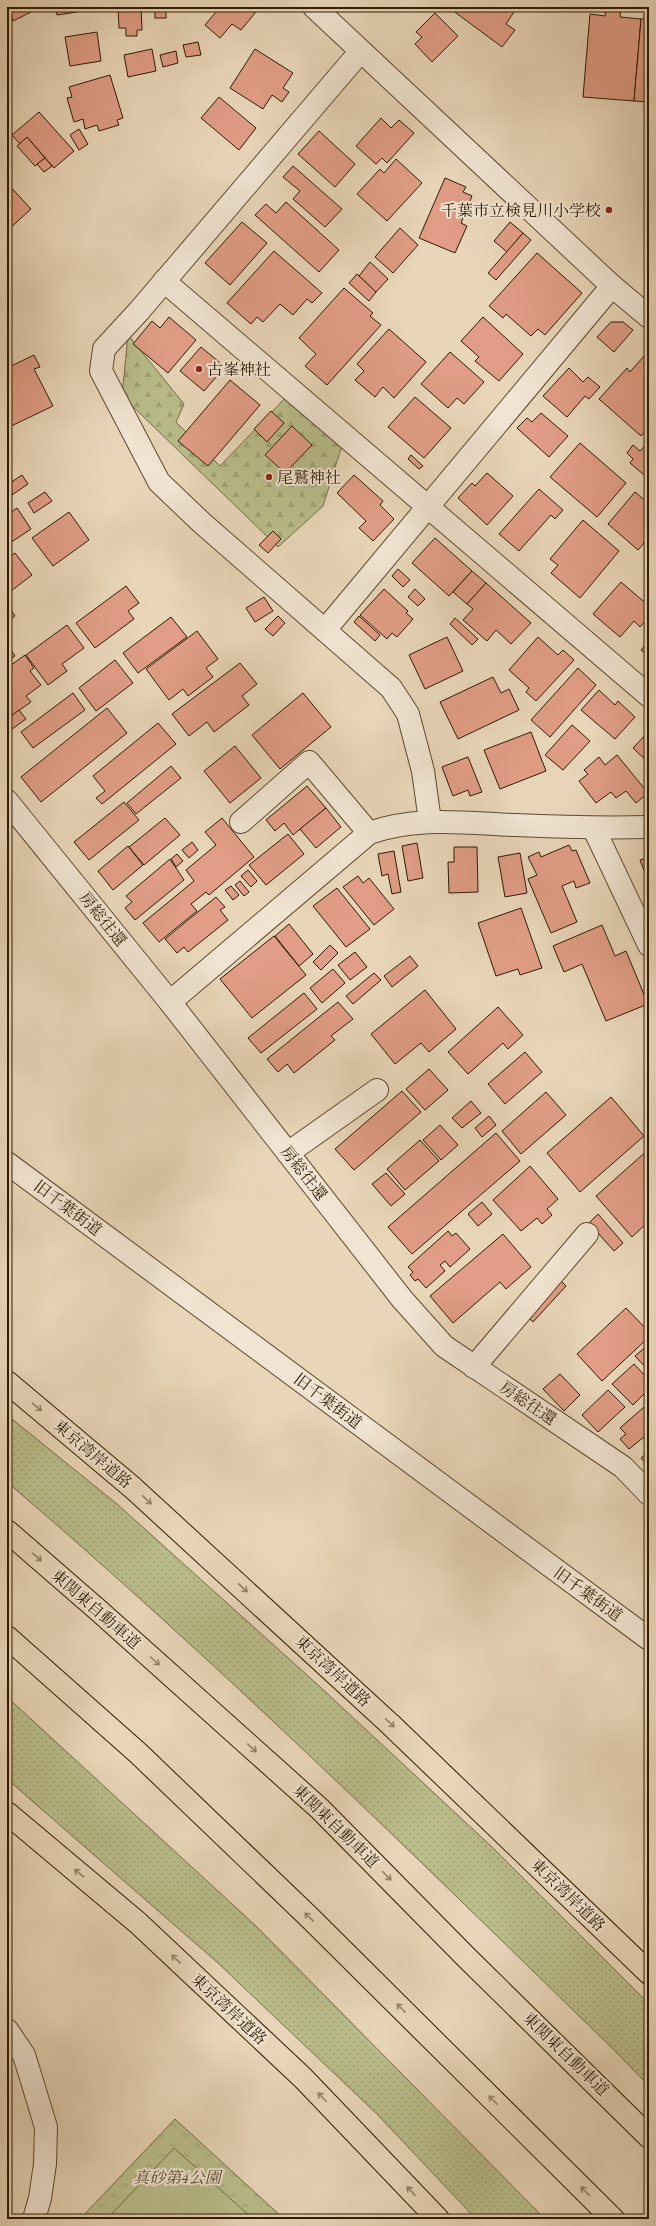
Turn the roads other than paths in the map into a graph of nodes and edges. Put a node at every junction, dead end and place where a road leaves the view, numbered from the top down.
1 (314, 7) edge
2 (360, 52) junction
3 (164, 281) junction
4 (612, 286) junction
5 (649, 317) edge
6 (429, 508) junction
7 (325, 630) junction
8 (649, 696) edge
9 (7, 802) edge
10 (430, 821) junction
11 (240, 822) dead end
12 (649, 827) edge
13 (594, 828) junction
14 (369, 833) junction
15 (649, 945) edge
16 (170, 1002) junction
17 (377, 1090) dead end
18 (288, 1153) junction
19 (7, 1163) edge
20 (587, 1234) dead end
21 (474, 1366) junction
22 (7, 1382) edge
23 (649, 1494) edge
24 (7, 1532) edge
25 (7, 1637) edge
26 (649, 1639) edge
27 (7, 1813) edge
28 (649, 1973) edge
29 (7, 2030) edge
30 (649, 2137) edge
31 (34, 2219) edge
32 (438, 2219) edge
33 (613, 2219) edge

1 - 2 street
2 - 3 street
2 - 4 street
3 - 6 street
3 - 7 street
4 - 5 street
4 - 6 street
6 - 7 street
6 - 8 street
7 - 10 street
9 - 16 street, 房総往還
10 - 13 street
10 - 14 street
11 - 14 street
12 - 13 street
13 - 15 street
14 - 16 street
16 - 18 street, 房総往還
17 - 18 street
18 - 21 street, 房総往還
19 - 26 street, 旧千葉街道
20 - 21 street
21 - 23 street, 房総往還
22 -> 28 highway, 東京湾岸道路
24 -> 30 highway, 東関東自動車道
33 -> 25 highway
32 -> 27 highway, 東京湾岸道路
29 - 31 street

